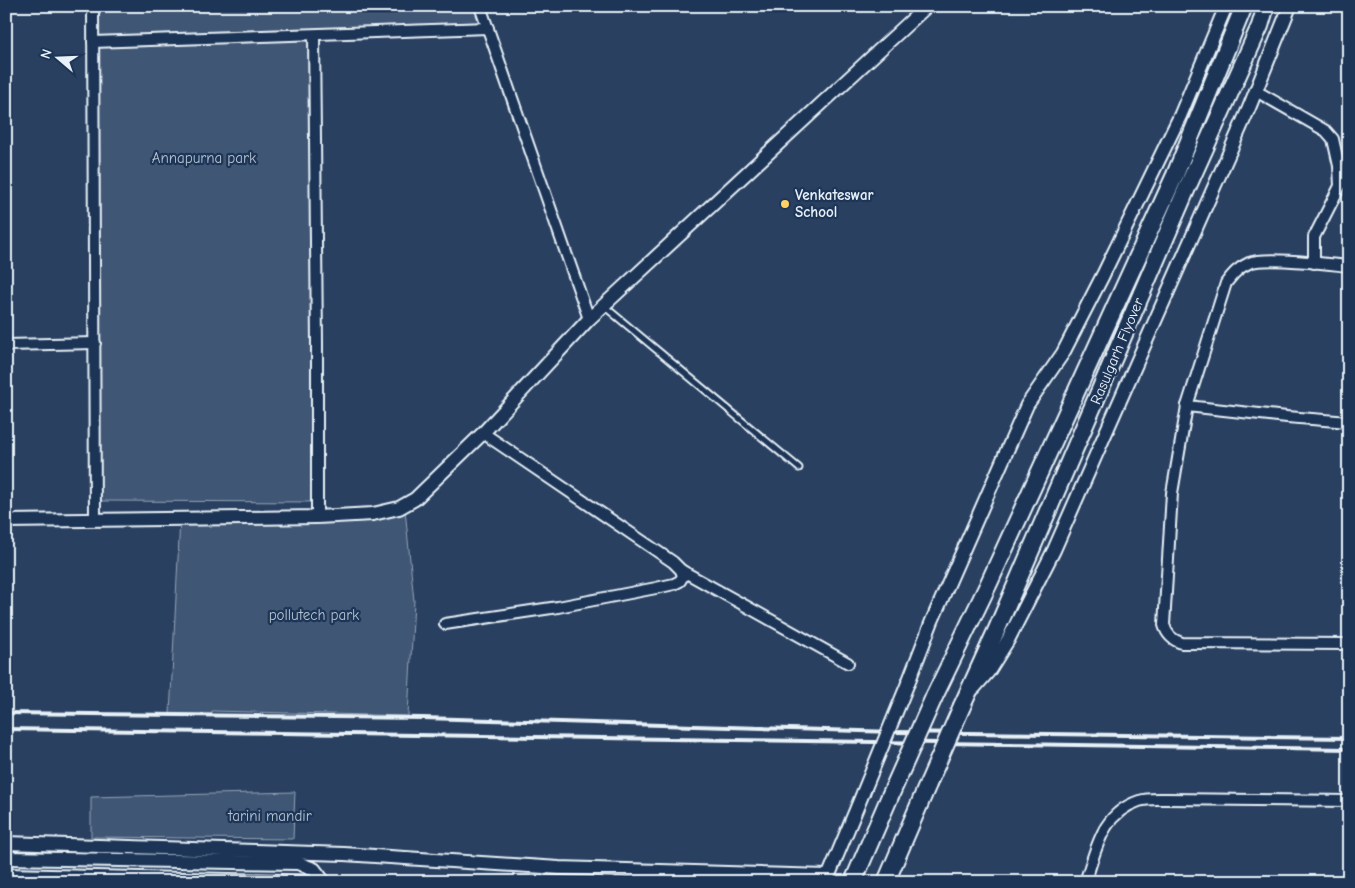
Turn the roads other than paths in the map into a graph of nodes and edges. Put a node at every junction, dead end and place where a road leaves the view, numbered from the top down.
1 (93, 6) edge
2 (480, 6) edge
3 (927, 6) edge
4 (1226, 6) edge
5 (1244, 6) edge
6 (1266, 6) edge
7 (1290, 6) edge
8 (488, 28) junction
9 (314, 35) junction
10 (93, 42) junction
11 (1256, 92) junction
12 (1314, 264) junction
13 (1349, 266) edge
14 (604, 306) junction
15 (589, 319) junction
16 (95, 343) junction
17 (6, 345) edge
18 (1187, 406) junction
19 (1349, 422) edge
20 (483, 433) junction
21 (800, 468) dead end
22 (316, 516) junction
23 (95, 520) junction
24 (6, 521) edge
25 (680, 570) junction
26 (445, 624) dead end
27 (1349, 644) edge
28 (848, 663) dead end
29 (964, 701) junction
30 (1349, 801) edge
31 (6, 843) edge
32 (326, 853) junction
33 (6, 858) edge
34 (298, 863) junction
35 (6, 875) edge
36 (826, 879) edge
37 (324, 882) edge
38 (853, 882) edge
39 (886, 882) edge
40 (1085, 882) edge

1 - 10 street
2 - 8 street
3 - 14 street
4 - 36 street, bridge
5 - 38 highway, Rasulgarh Flyover, bridge
6 - 29 highway, Rasulgarh Flyover
7 - 11 street
8 - 9 street
8 - 15 street
9 - 10 street
9 - 22 street
10 - 16 street
11 - 12 street
11 - 29 street
12 - 13 street
12 - 18 street
14 - 15 street
14 - 21 lane
15 - 20 street
16 - 17 street
16 - 23 street
18 - 19 street
18 - 27 street
20 - 22 street
20 - 25 street
22 - 23 street
23 - 24 street
25 - 26 street
25 - 28 street
29 - 39 highway, Rasulgarh Flyover, bridge
30 - 40 street
31 - 32 street
32 - 34 street
32 - 36 street
33 - 34 street
34 - 37 street
35 - 37 street

